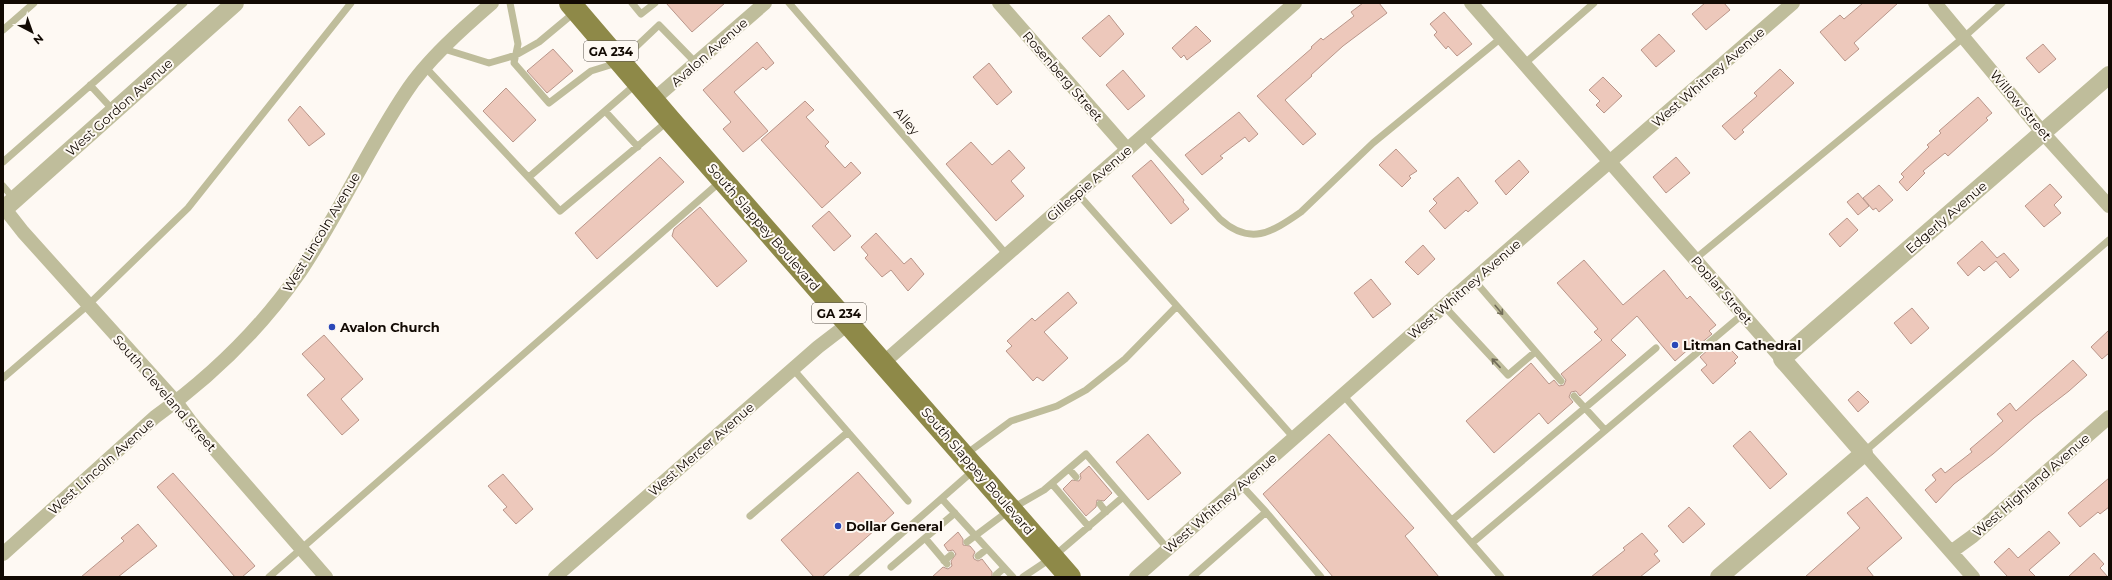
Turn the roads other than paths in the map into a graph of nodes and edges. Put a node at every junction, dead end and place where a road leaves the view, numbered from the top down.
1 (34, 3) edge
2 (184, 3) edge
3 (235, 3) edge
4 (351, 3) edge
5 (510, 3) edge
6 (632, 3) edge
7 (765, 3) edge
8 (789, 3) edge
9 (999, 3) edge
10 (1295, 3) edge
11 (1471, 3) edge
12 (1594, 3) edge
13 (1793, 3) edge
14 (1934, 3) edge
15 (2002, 3) edge
16 (487, 4) edge
17 (651, 4) edge
18 (574, 7) edge
19 (3, 30) edge
20 (1502, 38) junction
21 (1963, 38) junction
22 (444, 49) junction
23 (516, 55) junction
24 (620, 62) junction
25 (696, 63) junction
26 (1524, 64) junction
27 (426, 68) junction
28 (2109, 75) edge
29 (638, 82) junction
30 (90, 85) junction
31 (653, 100) junction
32 (605, 110) junction
33 (114, 111) junction
34 (670, 120) junction
35 (2043, 133) junction
36 (1143, 135) junction
37 (638, 147) junction
38 (1127, 149) junction
39 (3, 162) edge
40 (1611, 162) junction
41 (529, 177) junction
42 (722, 179) junction
43 (3, 186) edge
44 (1077, 193) junction
45 (8, 206) edge
46 (2109, 206) edge
47 (2109, 240) edge
48 (1007, 254) junction
49 (1695, 259) junction
50 (1474, 280) junction
51 (88, 306) junction
52 (1177, 306) junction
53 (1444, 306) junction
54 (1743, 314) junction
55 (848, 324) junction
56 (1656, 348) dead end
57 (1535, 352) junction
58 (1782, 359) junction
59 (883, 363) junction
60 (793, 369) junction
61 (3, 378) edge
62 (1561, 381) dead end
63 (1343, 395) junction
64 (1574, 396) dead end
65 (176, 402) junction
66 (1586, 409) junction
67 (2109, 417) edge
68 (1604, 430) junction
69 (848, 432) junction
70 (1294, 438) junction
71 (1864, 453) junction
72 (970, 462) junction
73 (1069, 469) junction
74 (1076, 477) dead end
75 (1052, 484) junction
76 (1241, 484) junction
77 (1123, 497) junction
78 (942, 499) junction
79 (908, 500) dead end
80 (1100, 504) dead end
81 (1011, 509) junction
82 (1106, 512) junction
83 (1266, 512) junction
84 (954, 513) junction
85 (750, 516) dead end
86 (1452, 520) junction
87 (1089, 527) junction
88 (975, 536) junction
89 (925, 538) junction
90 (967, 542) dead end
91 (1472, 544) junction
92 (301, 549) junction
93 (987, 549) junction
94 (1168, 549) junction
95 (1952, 552) junction
96 (3, 554) edge
97 (951, 555) dead end
98 (978, 556) dead end
99 (1053, 557) junction
100 (891, 567) dead end
101 (1004, 568) junction
102 (996, 575) dead end
103 (269, 577) edge
104 (326, 577) edge
105 (555, 577) edge
106 (852, 577) edge
107 (1012, 577) edge
108 (1023, 577) edge
109 (1070, 577) edge
110 (1136, 577) edge
111 (1192, 577) edge
112 (1321, 577) edge
113 (1501, 577) edge
114 (1719, 577) edge
115 (1973, 577) edge

1 - 19 lane
2 - 30 lane
3 - 33 street, West Gordon Avenue
4 - 51 lane
5 - 23 lane
6 - 17 lane
7 - 25 street, Avalon Avenue
8 - 48 lane, Alley
9 - 38 street, Rosenberg Street
10 - 36 street, Gillespie Avenue
11 - 20 street, Poplar Street
12 - 26 lane
13 - 40 street, West Whitney Avenue
14 - 21 street, Willow Street
15 - 21 lane
16 - 22 street, West Lincoln Avenue
18 - 23 lane
18 - 24 main road, South Slappey Boulevard / GA 234
20 - 26 street, Poplar Street
20 - 36 lane
21 - 35 street, Willow Street
21 - 49 lane
22 - 23 lane
22 - 27 street, West Lincoln Avenue
23 - 24 lane
24 - 25 lane
24 - 29 main road, South Slappey Boulevard / GA 234
25 - 31 street, Avalon Avenue
26 - 40 street, Poplar Street
27 - 41 lane
27 - 65 street, West Lincoln Avenue
28 - 35 street, Edgerly Avenue
29 - 31 main road, South Slappey Boulevard / GA 234
29 - 32 lane
30 - 33 lane
30 - 39 lane
31 - 34 main road, South Slappey Boulevard / GA 234
32 - 37 lane
32 - 41 lane
33 - 45 street, West Gordon Avenue
34 - 37 lane
34 - 42 main road, South Slappey Boulevard / GA 234
35 - 46 street, Willow Street
35 - 58 street, Edgerly Avenue
36 - 38 street, Gillespie Avenue
37 - 41 lane
38 - 44 street, Gillespie Avenue
40 - 49 street, Poplar Street
40 - 50 street, West Whitney Avenue
42 - 55 main road, South Slappey Boulevard / GA 234
42 - 92 lane
43 - 45 lane
44 - 48 street, Gillespie Avenue
44 - 52 lane
45 - 51 street, South Cleveland Street
47 - 71 lane
48 - 59 street, Gillespie Avenue
49 - 54 street, Poplar Street
50 - 53 street, West Whitney Avenue
50 -> 57 lane
51 - 61 lane
51 - 65 street, South Cleveland Street
52 - 70 lane
52 - 72 lane
57 -> 53 lane
53 - 63 street, West Whitney Avenue
54 - 58 street, Poplar Street
54 - 68 lane
55 - 59 main road, South Slappey Boulevard / GA 234
55 - 60 street, West Mercer Avenue
56 - 66 lane
57 - 62 lane
58 - 71 street, Poplar Street
59 - 72 main road, South Slappey Boulevard / GA 234
60 - 69 lane
60 - 105 street, West Mercer Avenue
63 - 70 street, West Whitney Avenue
63 - 86 lane
64 - 66 lane
65 - 92 street, South Cleveland Street
65 - 96 street, West Lincoln Avenue
66 - 68 lane
66 - 86 lane
67 - 95 street, West Highland Avenue
68 - 91 lane
69 - 79 lane
69 - 85 lane
70 - 76 street, West Whitney Avenue
71 - 95 street, Poplar Street
71 - 114 street
72 - 78 lane
72 - 81 main road, South Slappey Boulevard / GA 234
73 - 74 lane
73 - 75 lane
73 - 77 lane
75 - 81 lane
75 - 87 lane
76 - 83 lane
76 - 94 street, West Whitney Avenue
77 - 82 lane
77 - 94 lane
78 - 84 lane
78 - 106 lane
80 - 82 lane
81 - 88 lane
81 - 99 main road, South Slappey Boulevard / GA 234
82 - 87 lane
83 - 111 lane
83 - 112 lane
84 - 88 lane
84 - 89 lane
86 - 91 lane
87 - 99 lane
88 - 90 lane
88 - 93 lane
89 - 97 lane
89 - 100 lane
91 - 113 lane
92 - 103 lane
92 - 104 street, South Cleveland Street
93 - 98 lane
93 - 101 lane
94 - 110 street, West Whitney Avenue
95 - 115 street, Poplar Street
99 - 108 lane
99 - 109 main road, South Slappey Boulevard / GA 234
101 - 102 lane
101 - 107 lane

